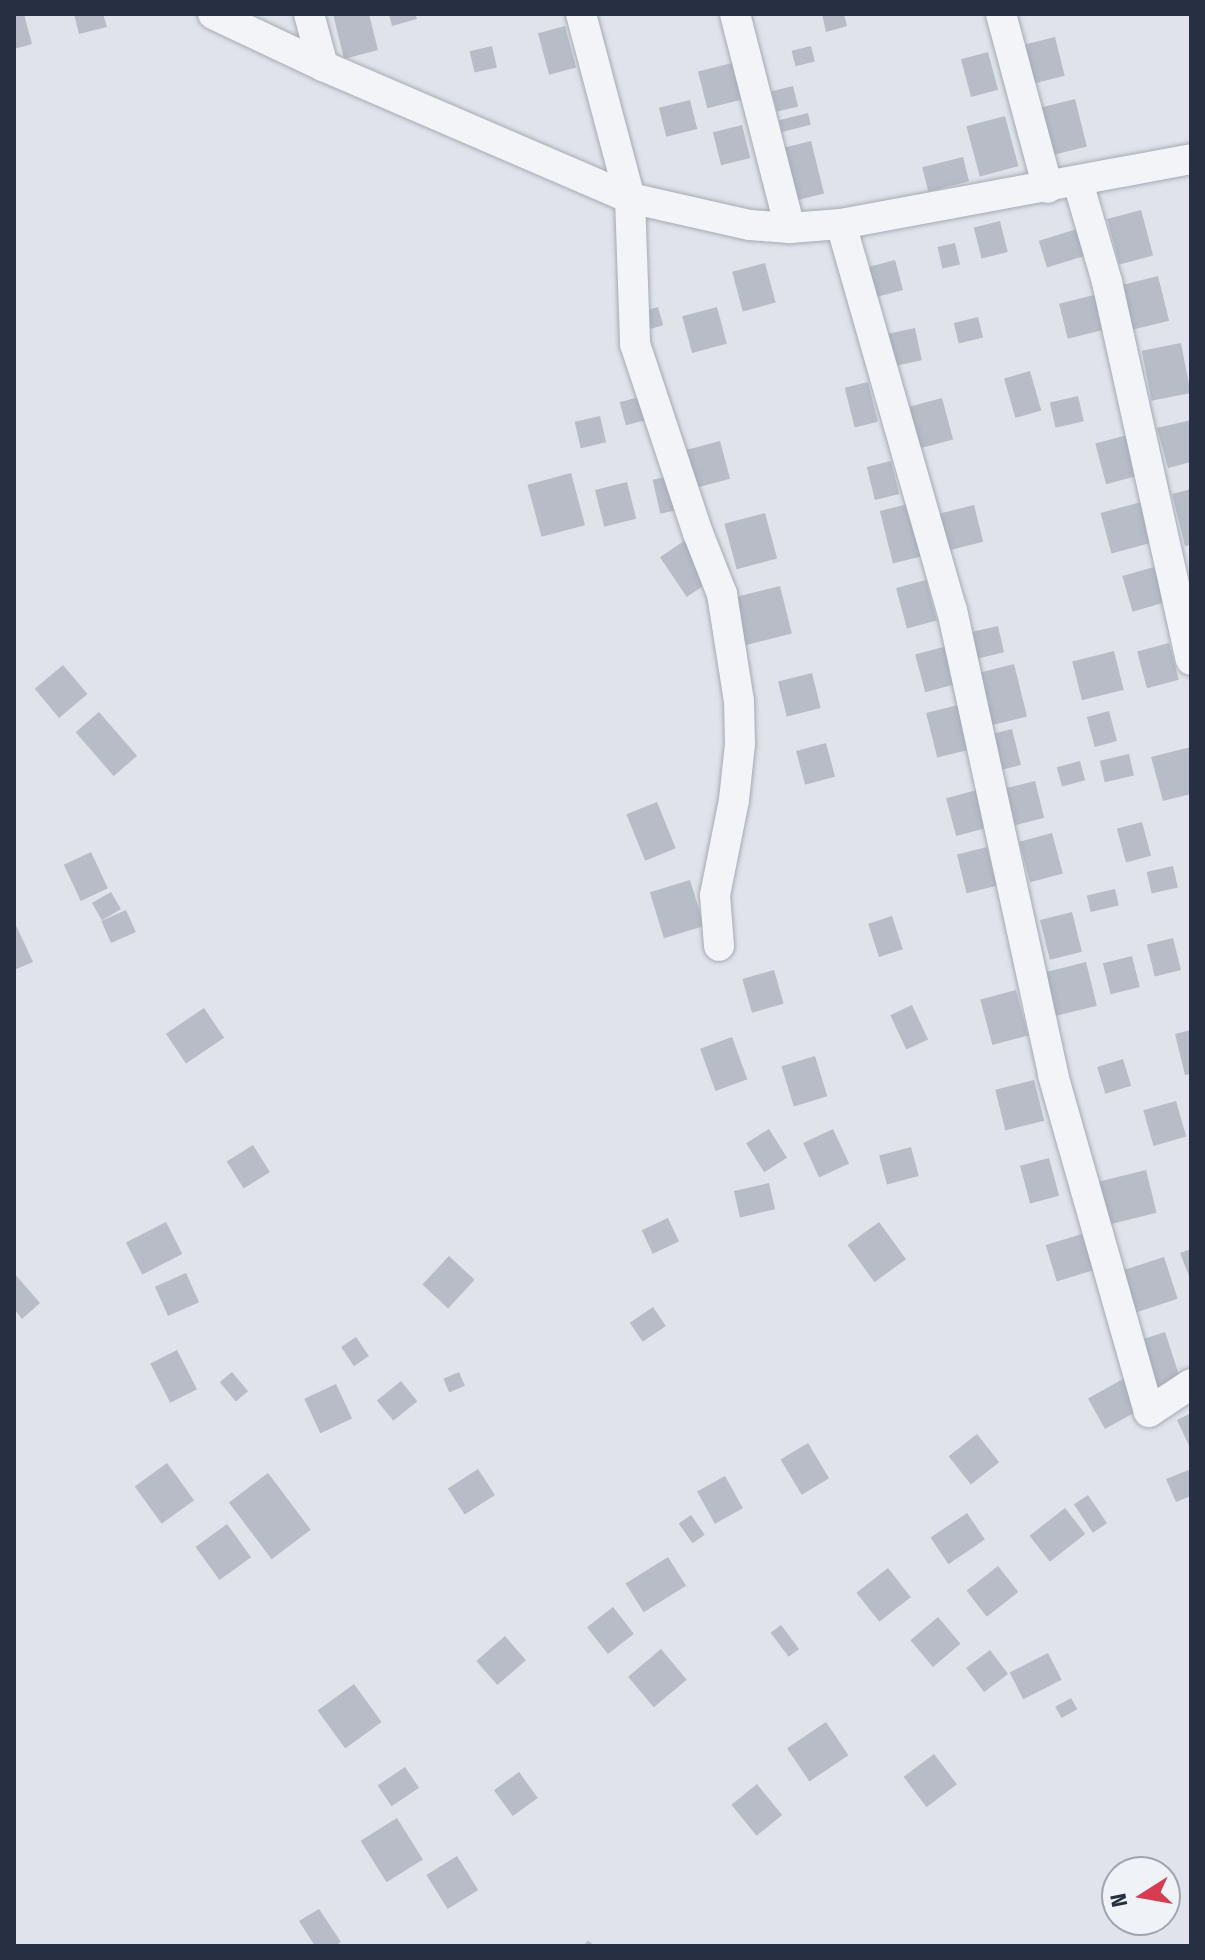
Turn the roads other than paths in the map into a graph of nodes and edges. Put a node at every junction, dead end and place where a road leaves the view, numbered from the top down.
1 (213, 14) edge
2 (309, 14) edge
3 (581, 14) edge
4 (735, 14) edge
5 (1001, 14) edge
6 (323, 66) junction
7 (1191, 159) edge
8 (1078, 182) junction
9 (1048, 188) junction
10 (630, 198) junction
11 (841, 224) junction
12 (790, 228) junction
13 (1191, 660) edge
14 (719, 946) dead end
15 (1191, 1384) edge

1 - 6 street
2 - 6 street
3 - 10 street
4 - 12 street
5 - 9 street
6 - 10 street
7 - 8 street
8 - 9 street
8 - 13 street
9 - 11 street
10 - 12 street
10 - 14 street
11 - 12 street
11 - 15 street

